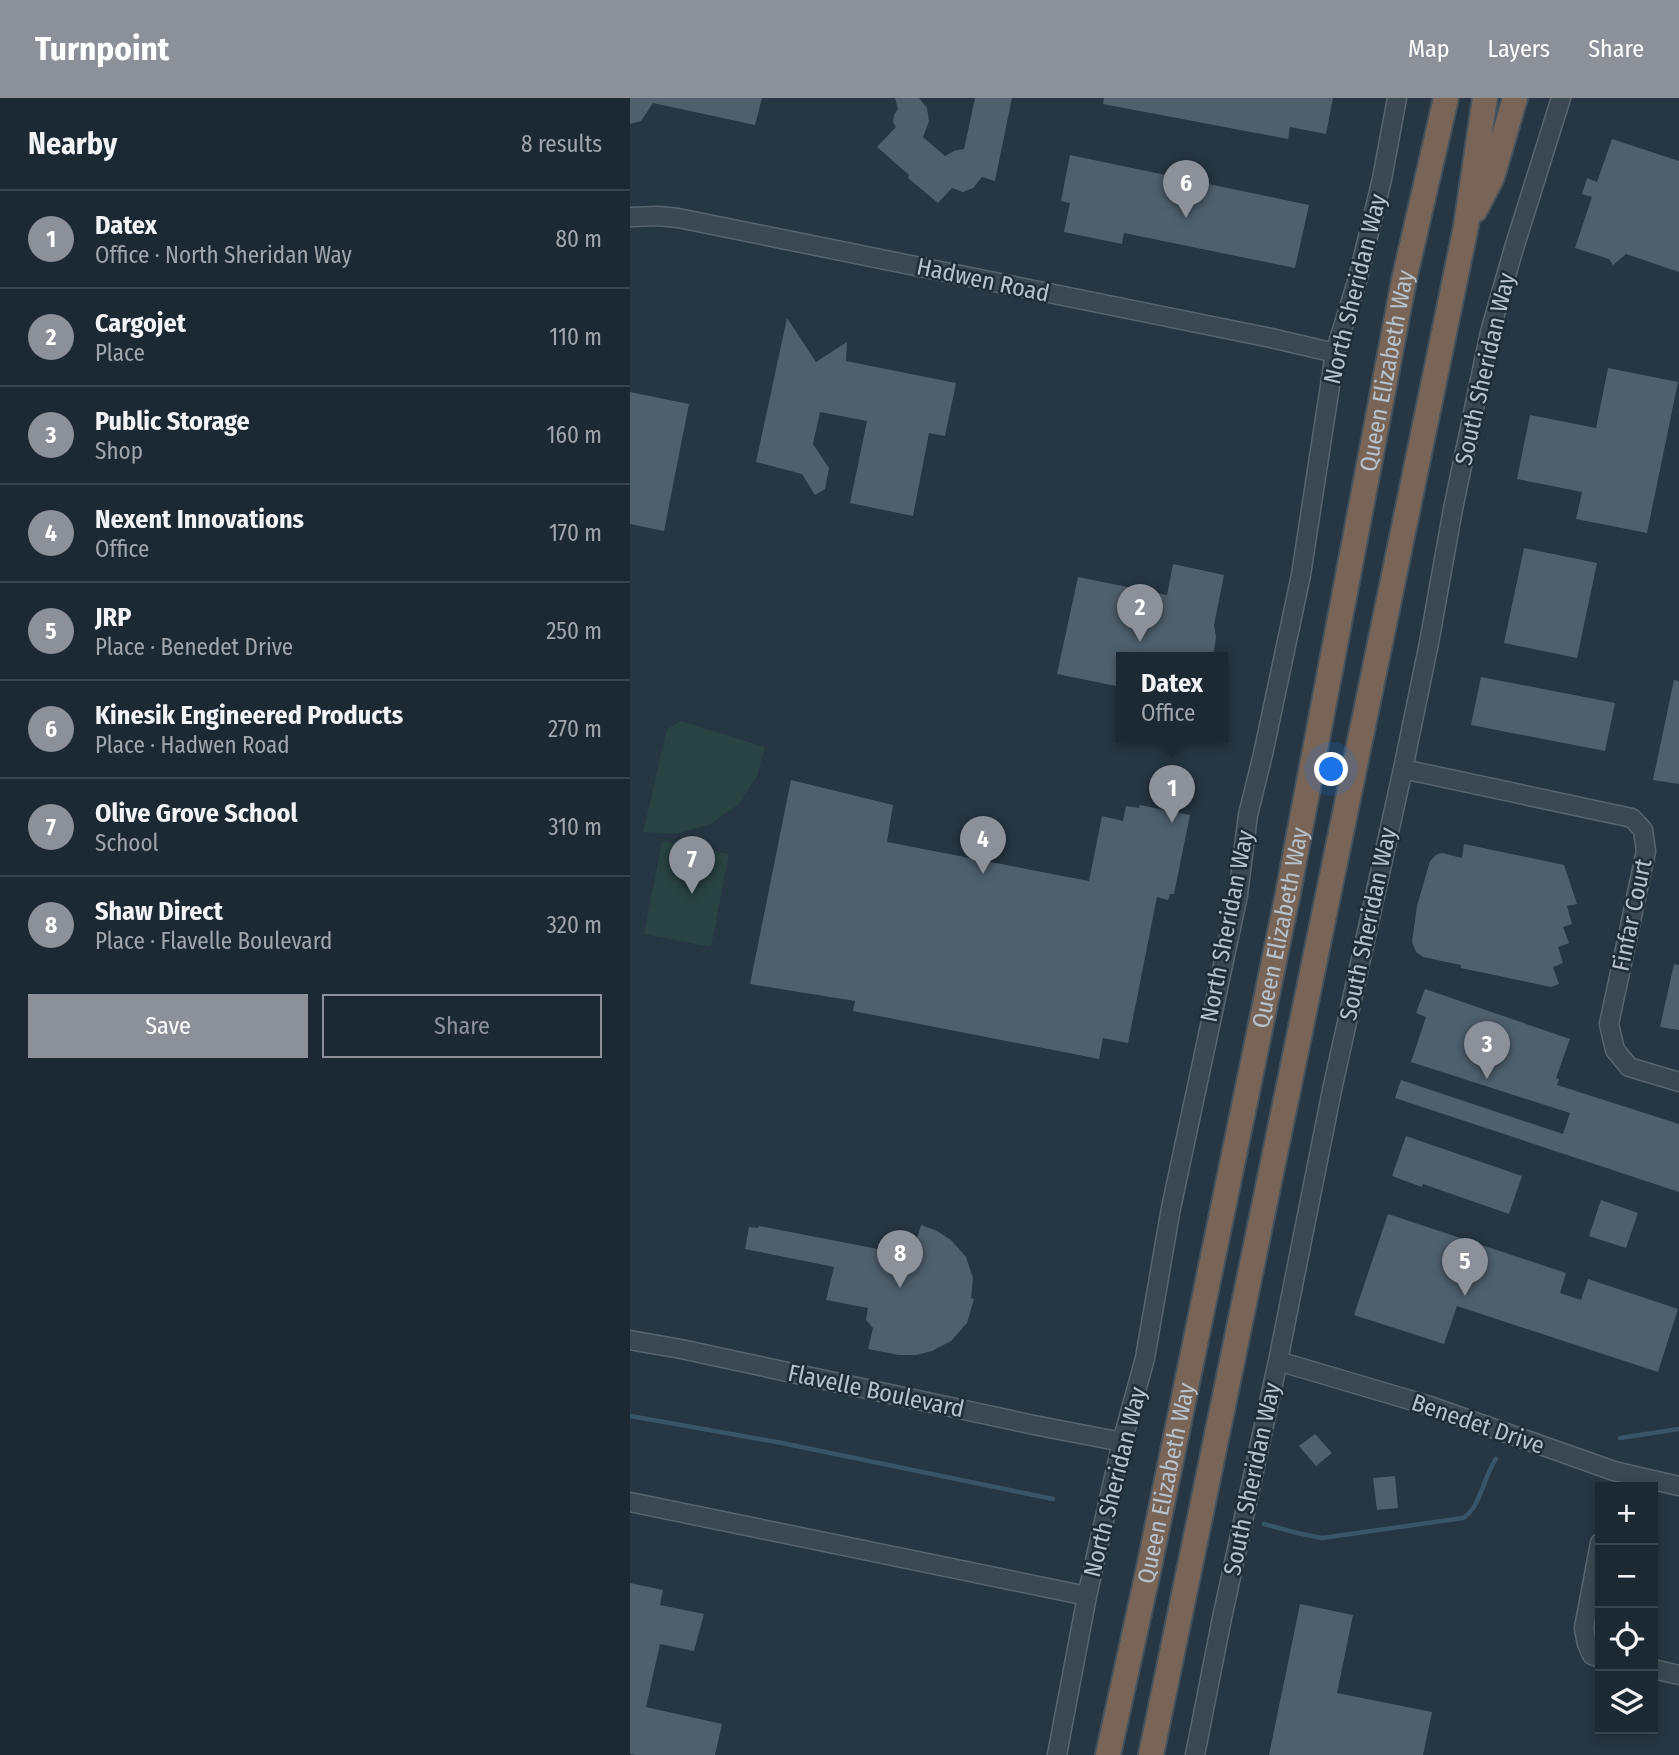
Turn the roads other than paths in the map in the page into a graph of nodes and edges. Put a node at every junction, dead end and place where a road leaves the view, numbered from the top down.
1 (1397, 98) edge
2 (1439, 98) edge
3 (1446, 98) edge
4 (1485, 98) edge
5 (1515, 98) edge
6 (1561, 98) edge
7 (1437, 141) junction
8 (630, 217) edge
9 (1466, 226) junction
10 (1335, 353) junction
11 (1403, 769) junction
12 (1679, 1082) edge
13 (630, 1340) edge
14 (1278, 1361) junction
15 (1122, 1442) junction
16 (1612, 1479) edge
17 (1679, 1486) edge
18 (630, 1502) edge
19 (1600, 1545) edge
20 (1087, 1596) junction
21 (1595, 1656) edge
22 (1658, 1670) edge
23 (1679, 1675) edge
24 (1057, 1755) edge
25 (1108, 1755) edge
26 (1151, 1755) edge
27 (1195, 1755) edge

1 - 10 street, North Sheridan Way
2 - 7 highway
3 - 7 highway, Queen Elizabeth Way
4 - 9 highway, Queen Elizabeth Way
5 - 9 highway
6 - 11 street, South Sheridan Way
7 - 25 highway, Queen Elizabeth Way
8 - 10 street, Hadwen Road
9 - 26 highway, Queen Elizabeth Way
10 - 15 street, North Sheridan Way
11 - 12 street, Finfar Court
11 - 14 street, South Sheridan Way
13 - 15 street, Flavelle Boulevard
14 - 16 street, Benedet Drive
14 - 27 street, South Sheridan Way
15 - 20 street, North Sheridan Way
16 - 17 street, Benedet Drive
18 - 20 street
19 - 21 street
20 - 24 street, North Sheridan Way
22 - 23 street

